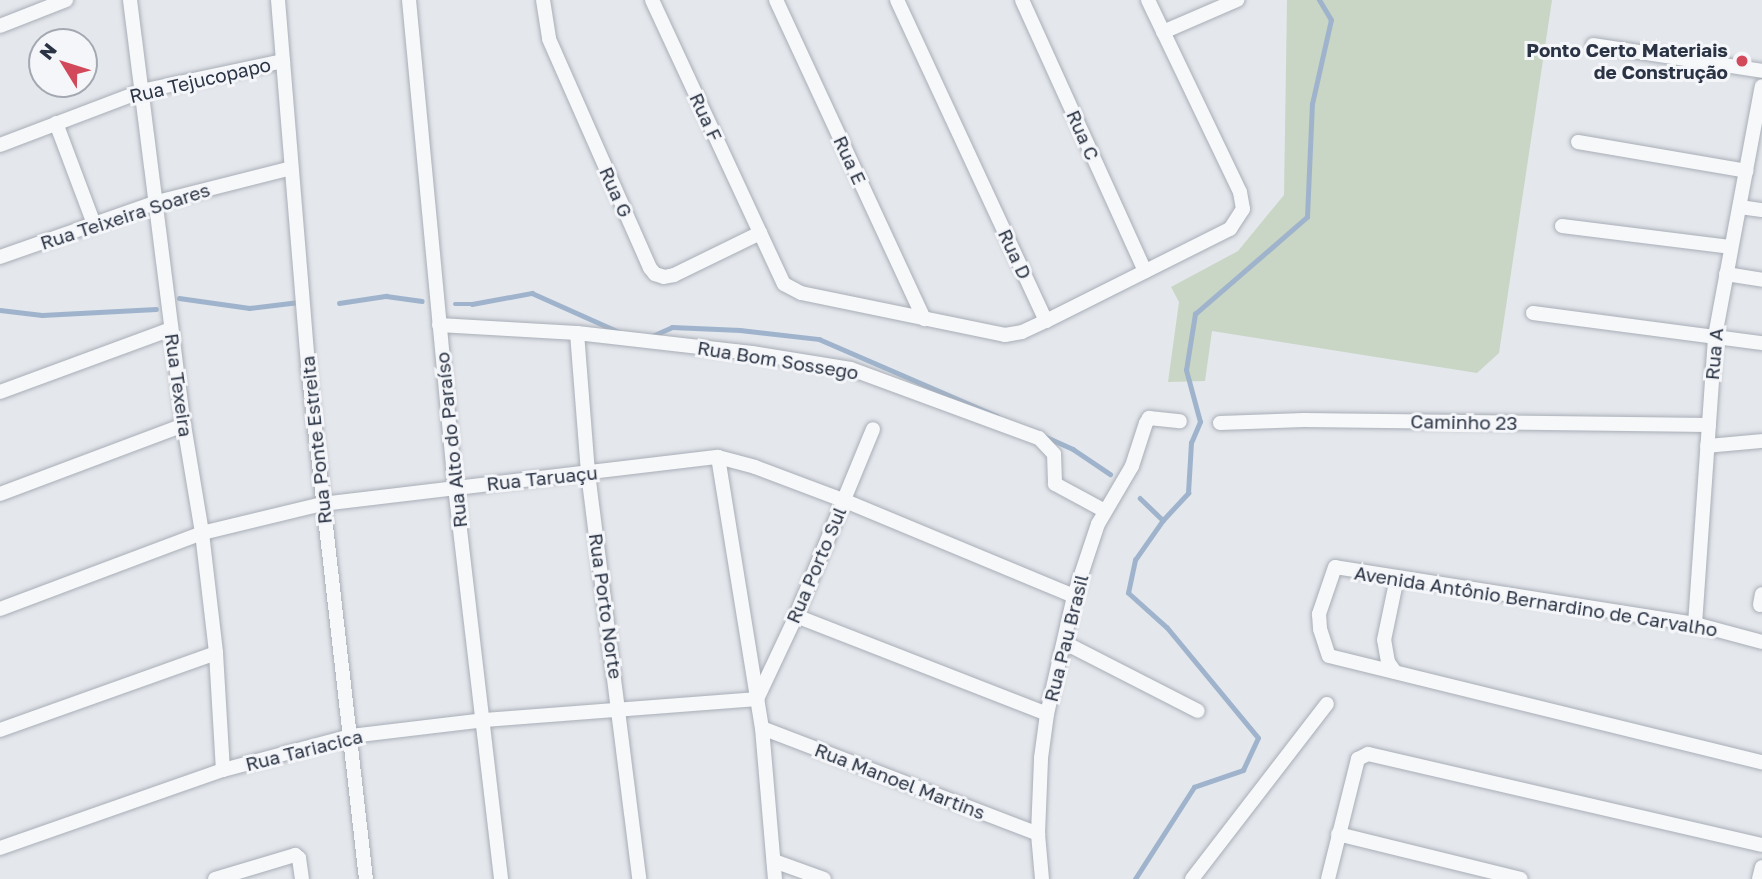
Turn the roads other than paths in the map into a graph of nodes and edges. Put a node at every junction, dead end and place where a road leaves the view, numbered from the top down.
1 (66, 0) edge
2 (130, 0) edge
3 (278, 0) edge
4 (409, 0) edge
5 (542, 0) edge
6 (652, 0) edge
7 (776, 0) edge
8 (897, 0) edge
9 (1022, 0) edge
10 (1148, 0) edge
11 (1237, 0) edge
12 (0, 26) edge
13 (1163, 33) junction
14 (1593, 45) dead end
15 (283, 61) junction
16 (1762, 71) edge
17 (1762, 86) edge
18 (142, 91) junction
19 (56, 123) junction
20 (1578, 142) dead end
21 (0, 145) edge
22 (291, 168) junction
23 (1746, 171) junction
24 (157, 202) junction
25 (1740, 207) junction
26 (1762, 210) edge
27 (94, 224) junction
28 (1562, 226) dead end
29 (760, 233) junction
30 (1730, 247) junction
31 (0, 257) edge
32 (1145, 271) junction
33 (1726, 274) junction
34 (1762, 279) edge
35 (1534, 313) dead end
36 (924, 319) junction
37 (1046, 321) junction
38 (439, 325) junction
39 (171, 329) junction
40 (577, 333) junction
41 (1714, 336) junction
42 (1762, 343) edge
43 (0, 393) edge
44 (1180, 421) dead end
45 (1220, 423) dead end
46 (184, 425) junction
47 (1709, 425) junction
48 (873, 429) dead end
49 (1762, 441) edge
50 (1707, 446) junction
51 (718, 457) junction
52 (588, 473) junction
53 (455, 487) junction
54 (0, 494) edge
55 (843, 500) junction
56 (323, 504) junction
57 (1105, 511) junction
58 (202, 533) junction
59 (1397, 578) junction
60 (1074, 596) junction
61 (0, 609) edge
62 (796, 615) junction
63 (1695, 624) junction
64 (1762, 642) edge
65 (1065, 643) junction
66 (216, 653) junction
67 (1395, 672) junction
68 (757, 699) junction
69 (1327, 704) dead end
70 (1198, 711) dead end
71 (620, 712) junction
72 (1047, 714) junction
73 (485, 720) junction
74 (762, 728) junction
75 (0, 730) edge
76 (351, 736) junction
77 (1758, 761) edge
78 (223, 770) junction
79 (1038, 834) junction
80 (1338, 834) junction
81 (1762, 845) edge
82 (0, 848) edge
83 (774, 861) junction
84 (1762, 867) edge
85 (253, 873) edge
86 (215, 879) edge
87 (302, 879) edge
88 (366, 879) edge
89 (501, 879) edge
90 (639, 879) edge
91 (775, 879) edge
92 (824, 879) edge
93 (1042, 879) edge
94 (1192, 879) edge
95 (1328, 879) edge
96 (1521, 879) edge
97 (1759, 879) edge

1 - 12 street
2 - 18 street, Rua Texeira
3 - 15 street, Rua Ponte Estreita
4 - 38 street, Rua Alto do Paraíso
5 - 29 street, Rua G
6 - 29 street, Rua F
7 - 36 street, Rua E
8 - 37 street, Rua D
9 - 32 street, Rua C
10 - 13 street
11 - 13 street
13 - 32 street
14 - 16 street
15 - 18 street, Rua Tejucopapo
15 - 22 street, Rua Ponte Estreita
17 - 23 street, Rua A
18 - 19 street, Rua Tejucopapo
18 - 24 street, Rua Texeira
19 - 21 street, Rua Tejucopapo
19 - 27 street
20 - 23 street
22 - 24 street, Rua Teixeira Soares
22 - 56 street, Rua Ponte Estreita
23 - 25 street, Rua A
24 - 27 street, Rua Teixeira Soares
24 - 39 street, Rua Texeira
25 - 26 street
25 - 30 street, Rua A
27 - 31 street, Rua Teixeira Soares
28 - 30 street
29 - 36 street
30 - 33 street, Rua A
32 - 37 street
33 - 34 street
33 - 41 street, Rua A
35 - 41 street
36 - 37 street
38 - 40 street, Rua Bom Sossego
38 - 53 street, Rua Alto do Paraíso
39 - 43 street
39 - 46 street, Rua Texeira
40 - 52 street, Rua Porto Norte
40 - 57 street, Rua Bom Sossego
41 - 42 street
41 - 47 street, Rua A
44 - 57 street, Rua Pau Brasil
45 - 47 street, Caminho 23
46 - 54 street
46 - 58 street, Rua Texeira
47 - 50 street, Rua A
48 - 55 street, Rua Porto Sul
49 - 50 street
50 - 63 street, Rua A
51 - 52 street, Rua Taruaçu
51 - 55 street, Rua Taruaçu
51 - 68 street
52 - 53 street, Rua Taruaçu
52 - 71 street, Rua Porto Norte
53 - 56 street, Rua Taruaçu
53 - 73 street, Rua Alto do Paraíso
55 - 60 street, Rua Taruaçu
55 - 62 street, Rua Porto Sul
56 - 58 street, Rua Taruaçu
56 - 76 street, Rua Ponte Estreita
57 - 60 street, Rua Pau Brasil
58 - 61 street, Rua Taruaçu
58 - 66 street, Rua Texeira
59 - 63 street, Avenida Antônio Bernardino de Carvalho
59 - 67 street
59 - 67 street, Avenida Antônio Bernardino de Carvalho
60 - 65 street, Rua Pau Brasil
62 - 68 street, Rua Porto Sul
62 - 72 street
63 - 64 street, Avenida Antônio Bernardino de Carvalho
65 - 70 street
65 - 72 street, Rua Pau Brasil
66 - 75 street
66 - 78 street, Rua Texeira
67 - 77 street, Avenida Antônio Bernardino de Carvalho
68 - 71 street, Rua Tariacica
68 - 74 street
69 - 94 street
71 - 73 street, Rua Tariacica
71 - 90 street, Rua Porto Norte
72 - 79 street, Rua Pau Brasil
73 - 76 street, Rua Tariacica
73 - 89 street, Rua Alto do Paraíso
74 - 79 street, Rua Manoel Martins
74 - 83 street
76 - 78 street, Rua Tariacica
76 - 88 street, Rua Ponte Estreita
78 - 82 street, Rua Tariacica
79 - 93 street, Rua Pau Brasil
80 - 81 street
80 - 95 street
80 - 96 street
83 - 91 street
83 - 92 street
84 - 97 street
85 - 86 street
85 - 87 street

